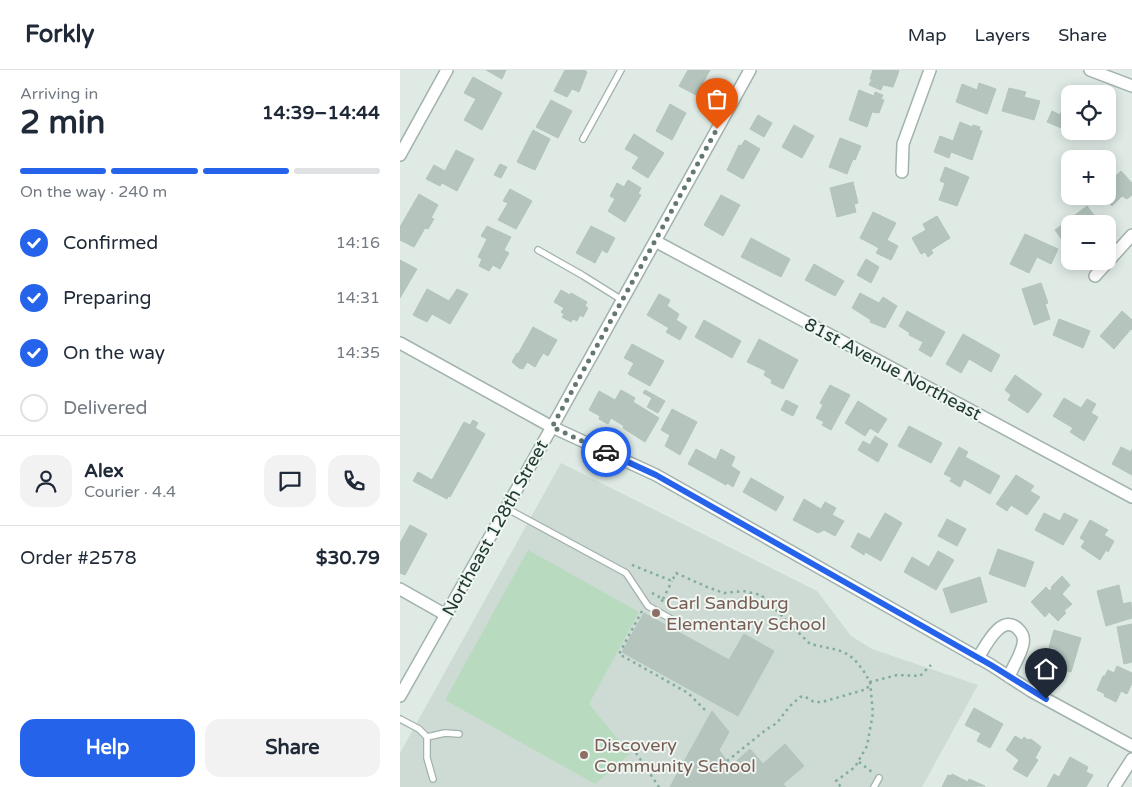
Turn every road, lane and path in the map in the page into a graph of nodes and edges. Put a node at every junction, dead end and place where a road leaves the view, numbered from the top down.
1 (447, 70) edge
2 (622, 70) edge
3 (750, 70) edge
4 (930, 70) edge
5 (1090, 70) edge
6 (1132, 86) edge
7 (582, 139) dead end
8 (400, 155) edge
9 (902, 172) dead end
10 (1132, 236) edge
11 (655, 241) junction
12 (538, 250) dead end
13 (1095, 276) dead end
14 (622, 300) junction
15 (400, 343) edge
16 (552, 427) junction
17 (1132, 497) edge
18 (506, 508) junction
19 (632, 568) dead end
20 (672, 581) junction
21 (400, 589) edge
22 (647, 591) dead end
23 (663, 599) junction
24 (656, 611) junction
25 (446, 615) junction
26 (708, 626) dead end
27 (978, 658) junction
28 (931, 665) dead end
29 (1009, 676) junction
30 (870, 682) junction
31 (400, 696) edge
32 (707, 712) dead end
33 (400, 719) edge
34 (459, 734) dead end
35 (427, 737) junction
36 (1132, 746) edge
37 (636, 753) dead end
38 (1132, 759) edge
39 (727, 761) dead end
40 (859, 762) junction
41 (879, 778) joint
42 (433, 779) dead end
43 (659, 787) edge
44 (841, 787) edge
45 (874, 787) edge
46 (1114, 787) edge

1 - 8 street
2 - 7 lane
3 - 11 street, Northeast 128th Street
4 - 9 street
5 - 6 street
10 - 13 street
11 - 14 street, Northeast 128th Street
11 - 17 street, 81st Avenue Northeast
12 - 14 lane
14 - 16 street, Northeast 128th Street
15 - 16 street
16 - 18 street, Northeast 128th Street
16 - 27 street
18 - 24 lane
18 - 25 street, Northeast 128th Street
19 - 20 path
20 - 23 path
20 - 30 path
21 - 25 street
22 - 23 path
23 - 24 path
24 - 26 lane
24 - 32 path
25 - 31 street, Northeast 128th Street
27 - 29 street
27 - 29 street
28 - 30 path
29 - 36 street
30 - 39 path
30 - 40 path
33 - 35 lane
34 - 35 lane
35 - 42 lane
37 - 43 path
38 - 46 street
40 - 41 path
40 - 44 path
41 - 45 lane

